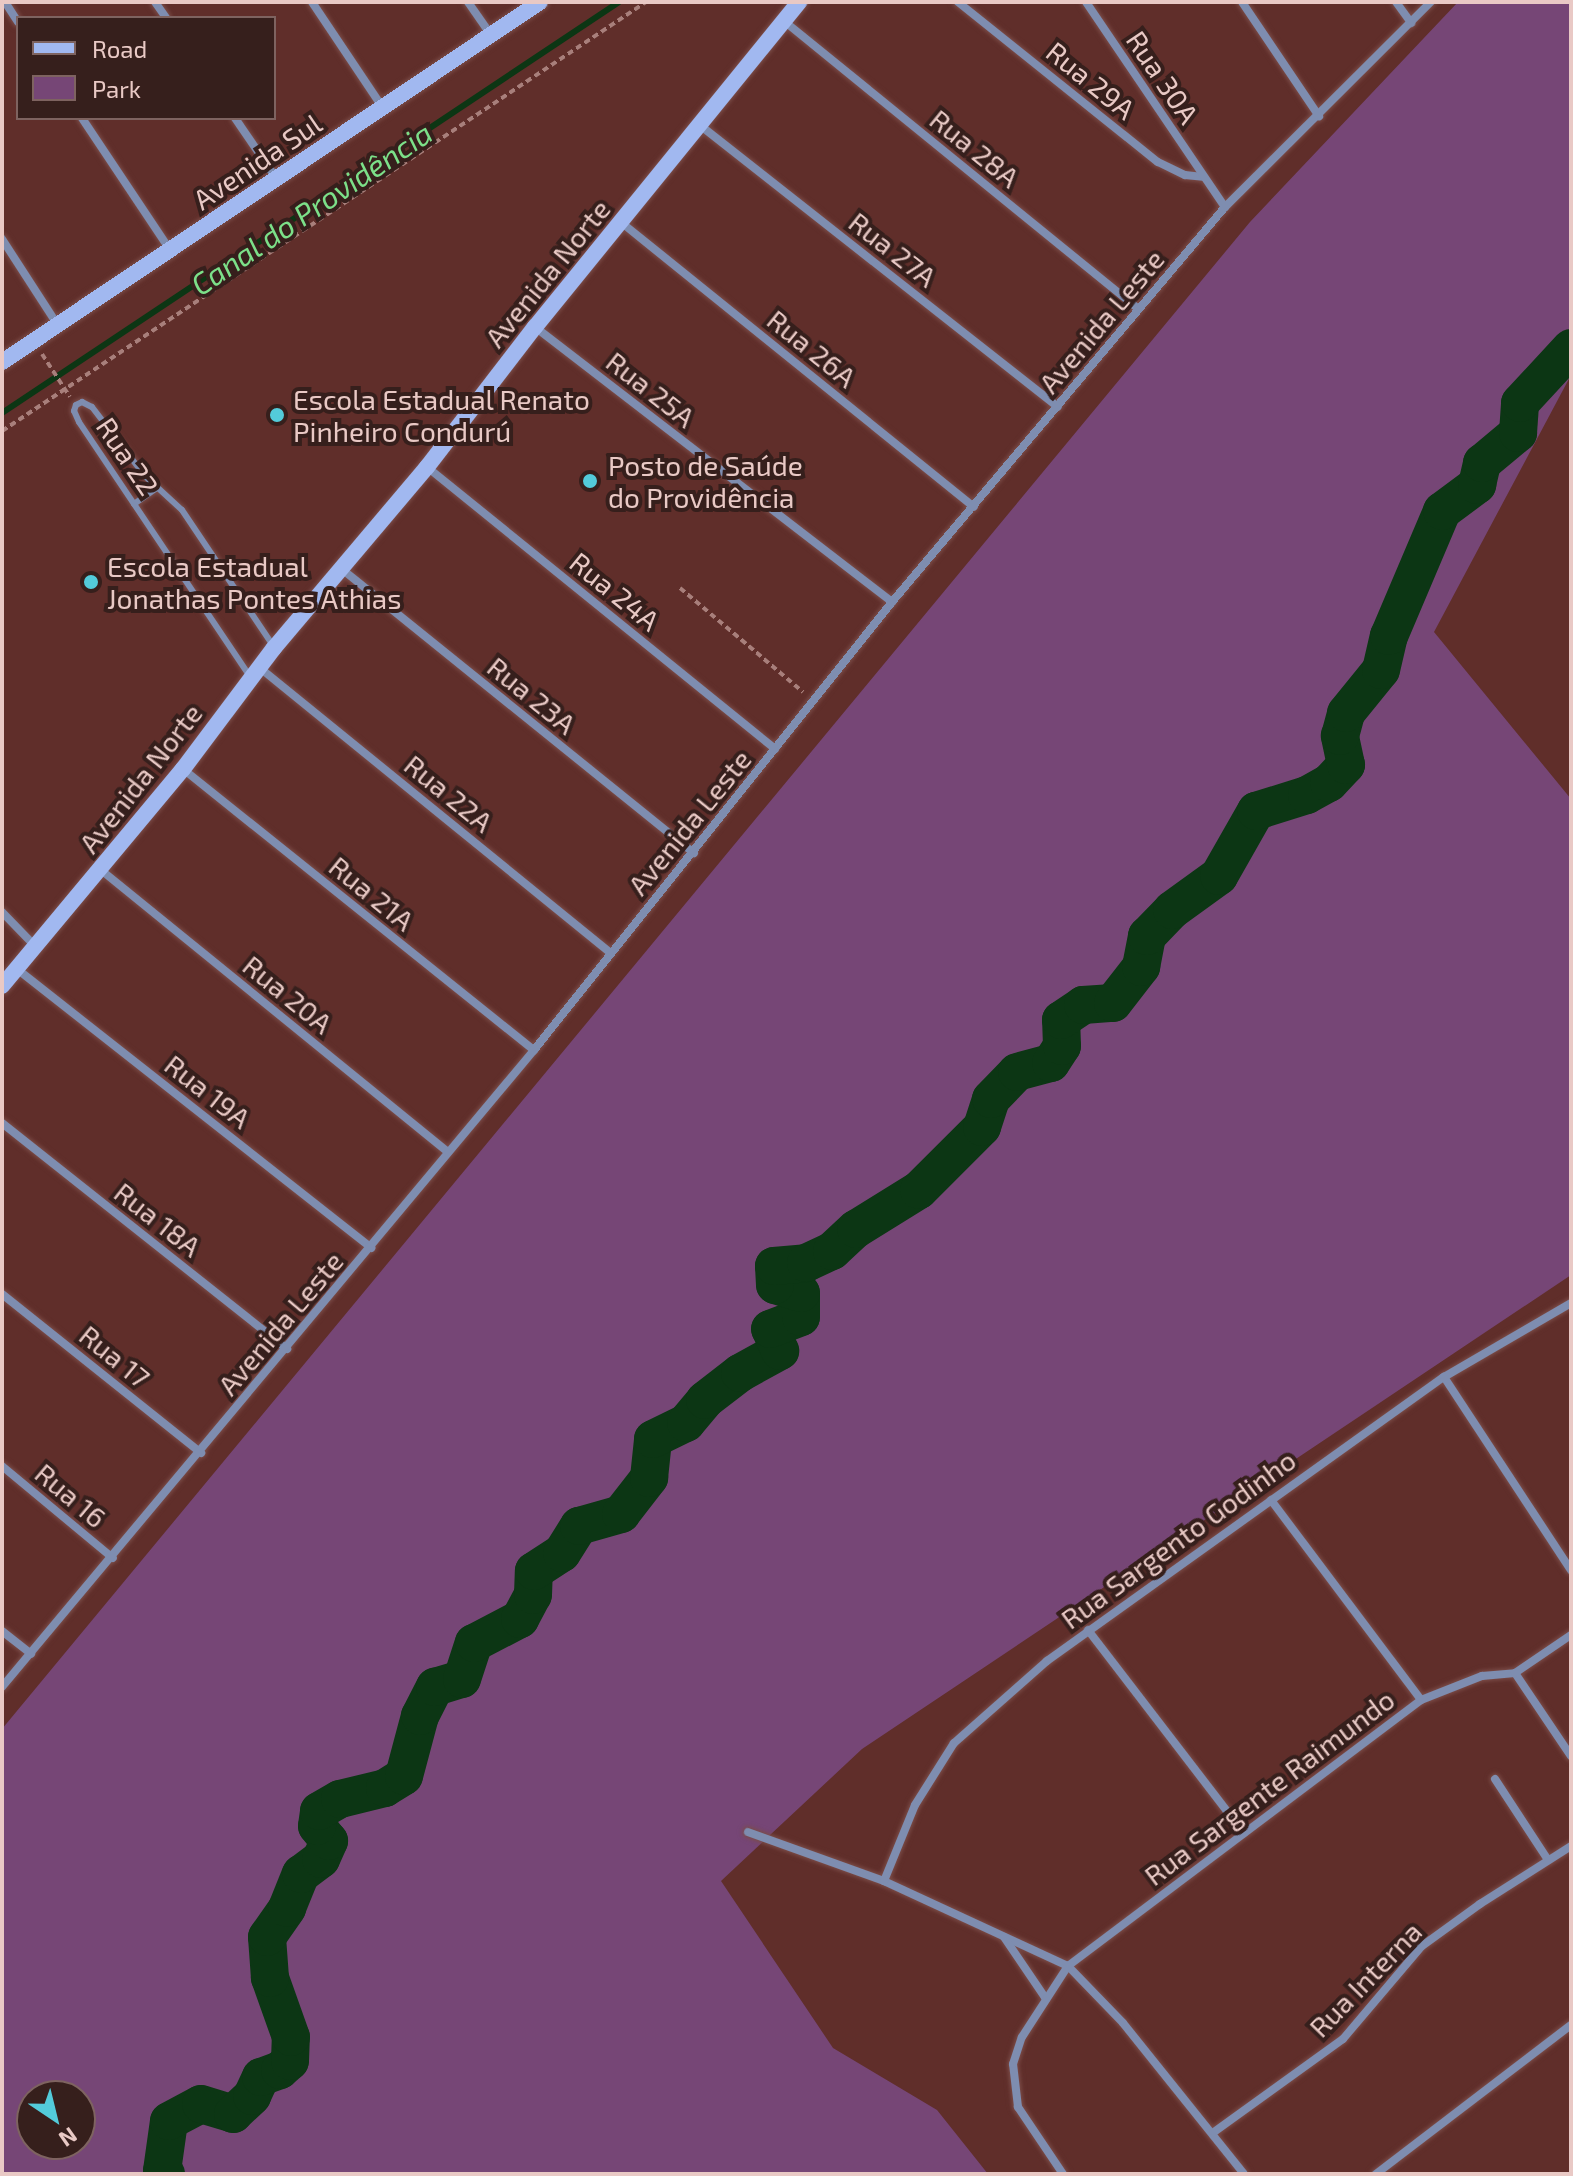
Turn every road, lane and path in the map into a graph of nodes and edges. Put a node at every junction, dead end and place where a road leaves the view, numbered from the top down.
1 (5, 2) edge
2 (312, 2) edge
3 (468, 2) edge
4 (540, 2) edge
5 (646, 2) edge
6 (799, 2) edge
7 (958, 2) edge
8 (1086, 2) edge
9 (1242, 2) edge
10 (1396, 2) edge
11 (1431, 2) edge
12 (16, 19) edge
13 (784, 21) junction
14 (1411, 23) junction
15 (491, 36) junction
16 (383, 109) junction
17 (1319, 116) junction
18 (83, 120) edge
19 (236, 120) edge
20 (701, 126) junction
21 (1203, 177) junction
22 (276, 178) junction
23 (1225, 207) junction
24 (622, 223) junction
25 (2, 239) edge
26 (170, 250) junction
27 (1139, 309) junction
28 (57, 324) junction
29 (535, 327) junction
30 (46, 360) dead end
31 (2, 362) edge
32 (65, 388) junction
33 (76, 405) junction
34 (1058, 407) junction
35 (2, 431) edge
36 (427, 467) junction
37 (158, 487) junction
38 (134, 504) junction
39 (974, 507) junction
40 (343, 570) junction
41 (680, 588) dead end
42 (892, 602) junction
43 (274, 648) junction
44 (255, 672) junction
45 (814, 701) junction
46 (775, 749) junction
47 (183, 769) junction
48 (694, 853) junction
49 (101, 870) junction
50 (2, 912) edge
51 (35, 946) junction
52 (611, 953) junction
53 (17, 968) junction
54 (2, 986) edge
55 (534, 1050) junction
56 (2, 1123) edge
57 (447, 1151) junction
58 (371, 1248) junction
59 (2, 1294) edge
60 (1571, 1303) edge
61 (287, 1349) junction
62 (1444, 1377) junction
63 (201, 1453) junction
64 (2, 1466) edge
65 (1271, 1500) junction
66 (113, 1558) junction
67 (1571, 1570) edge
68 (1088, 1630) junction
69 (2, 1631) edge
70 (1571, 1635) edge
71 (31, 1654) junction
72 (1515, 1673) junction
73 (2, 1687) edge
74 (1421, 1700) junction
75 (1571, 1756) edge
76 (1495, 1779) dead end
77 (748, 1832) dead end
78 (1244, 1833) junction
79 (1571, 1846) edge
80 (1548, 1860) junction
81 (884, 1881) junction
82 (1003, 1936) junction
83 (1068, 1966) junction
84 (1046, 1999) junction
85 (1571, 2025) edge
86 (1214, 2132) junction
87 (1063, 2174) edge
88 (1244, 2174) edge
89 (1376, 2174) edge

1 - 12 street
2 - 16 street
3 - 15 street
4 - 15 street, Avenida Sul
5 - 32 path
6 - 13 street, Avenida Norte
7 - 21 street, Rua 29A
8 - 21 street, Rua 30A
9 - 17 street
10 - 14 street
11 - 14 street, Avenida Leste
13 - 20 street, Avenida Norte
13 - 27 street, Rua 28A
14 - 17 street, Avenida Leste
15 - 16 street, Avenida Sul
16 - 22 street, Avenida Sul
17 - 23 street, Avenida Leste
18 - 26 street
19 - 22 street
20 - 24 street, Avenida Norte
20 - 34 street, Rua 27A
21 - 23 street, Rua 30A
22 - 26 street, Avenida Sul
23 - 27 street, Avenida Leste
24 - 29 street, Avenida Norte
24 - 39 street, Rua 26A
25 - 28 street
26 - 28 street, Avenida Sul
27 - 34 street, Avenida Leste
28 - 31 street, Avenida Sul
29 - 36 street, Avenida Norte
29 - 42 street, Rua 25A
30 - 32 path
32 - 33 path
32 - 35 path
33 - 37 lane, Rua 22
33 - 38 lane, Rua 22
34 - 39 street, Avenida Leste
36 - 40 street, Avenida Norte
36 - 46 street, Rua 24A
37 - 38 lane
37 - 43 lane, Rua 22
38 - 44 lane, Rua 22
39 - 42 street, Avenida Leste
40 - 43 street, Avenida Norte
40 - 48 street, Rua 23A
41 - 45 path
42 - 45 street, Avenida Leste
43 - 44 street, Avenida Norte
44 - 47 street, Avenida Norte
44 - 52 street, Rua 22A
45 - 46 street, Avenida Leste
46 - 48 street, Avenida Leste
47 - 49 street, Avenida Norte
47 - 55 street, Rua 21A
48 - 52 street, Avenida Leste
49 - 51 street, Avenida Norte
49 - 57 street, Rua 20A
50 - 51 street
51 - 53 street, Avenida Norte
52 - 55 street, Avenida Leste
53 - 54 street, Avenida Norte
53 - 58 street, Rua 19A
55 - 57 street, Avenida Leste
56 - 61 street, Rua 18A
57 - 58 street, Avenida Leste
58 - 61 street, Avenida Leste
59 - 63 street, Rua 17
60 - 62 street, Rua Sargento Godinho
61 - 63 street, Avenida Leste
62 - 65 street, Rua Sargento Godinho
62 - 67 street
63 - 66 street, Avenida Leste
64 - 66 street, Rua 16
65 - 68 street, Rua Sargento Godinho
65 - 74 street
66 - 71 street, Avenida Leste
68 - 78 street
68 - 81 street, Rua Sargento Godinho
69 - 71 street
70 - 72 street, Rua Sargente Raimundo
71 - 73 street, Avenida Leste
72 - 74 street, Rua Sargente Raimundo
72 - 75 street
74 - 78 street, Rua Sargente Raimundo
76 - 80 street
77 - 81 street
78 - 83 street, Rua Sargente Raimundo
79 - 80 street, Rua Interna
80 - 86 street, Rua Interna
81 - 82 street
82 - 83 street
82 - 84 street
83 - 84 street, Rua Sargente Raimundo
83 - 86 street
84 - 87 street, Rua Sargente Raimundo
85 - 89 street
86 - 88 street

